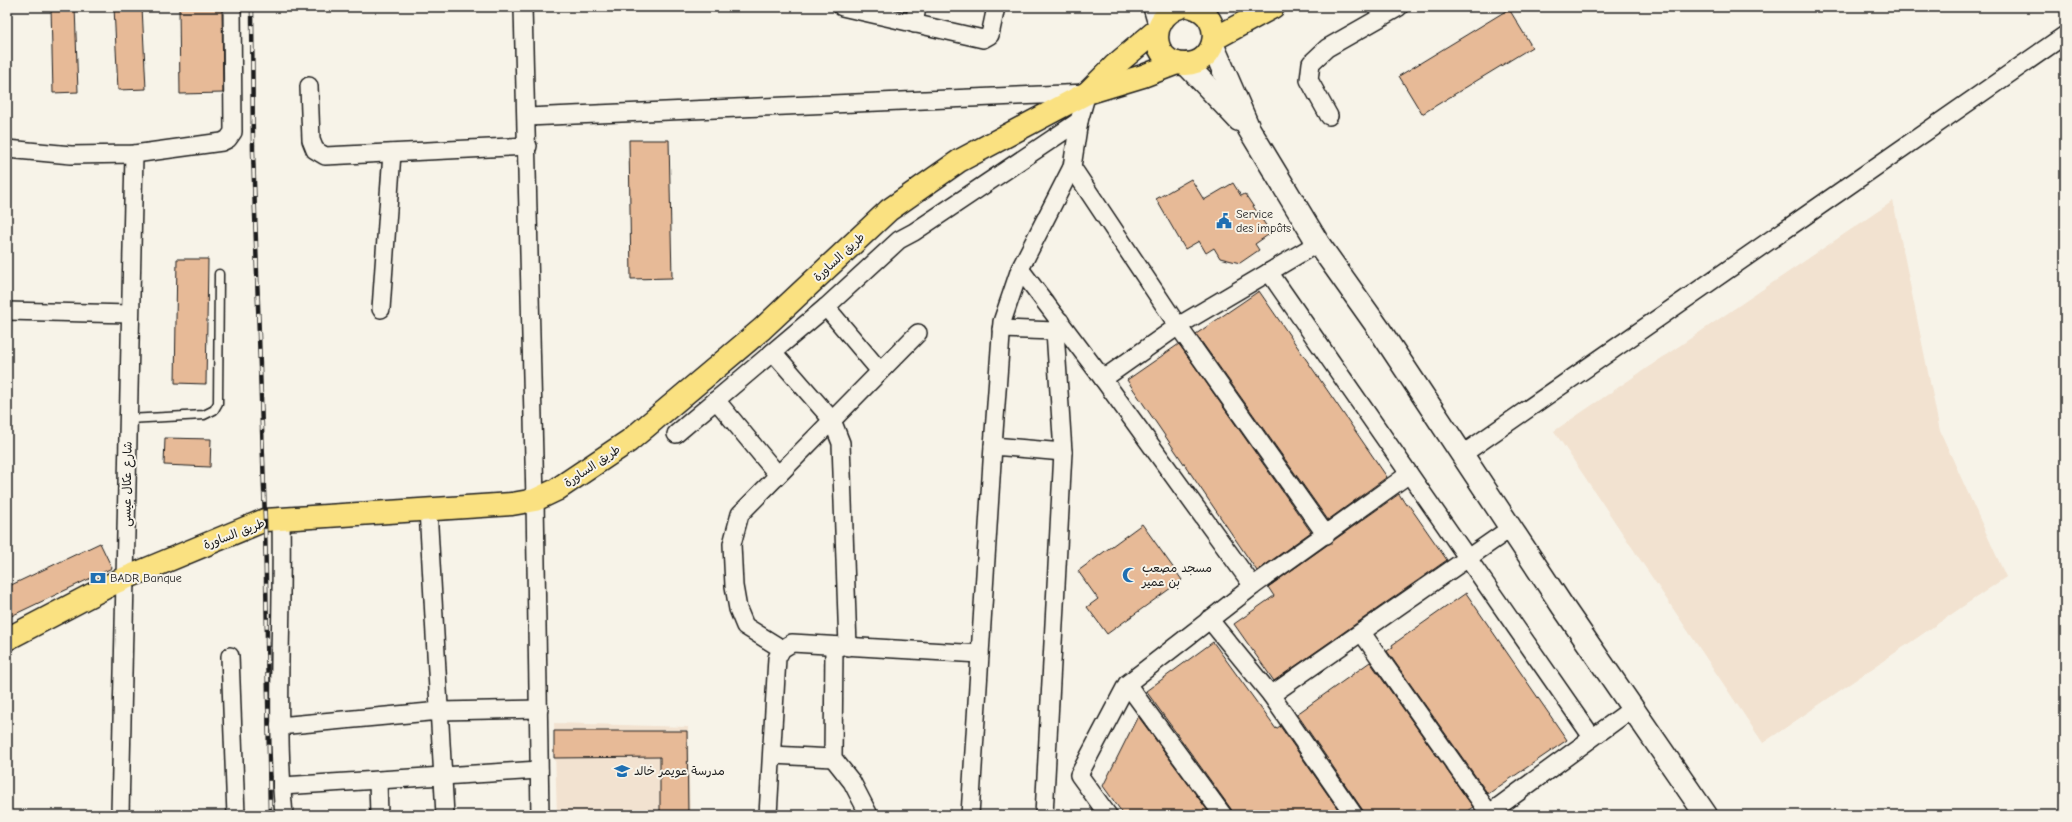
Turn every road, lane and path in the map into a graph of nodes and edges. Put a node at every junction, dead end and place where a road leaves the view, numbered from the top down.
1 (232, 7) edge
2 (523, 7) edge
3 (842, 7) edge
4 (916, 7) edge
5 (996, 7) edge
6 (1273, 7) edge
7 (1399, 7) edge
8 (1194, 8) edge
9 (1157, 20) edge
10 (914, 24) junction
11 (2065, 35) edge
12 (1214, 43) junction
13 (1181, 63) junction
14 (309, 86) dead end
15 (1087, 92) junction
16 (1329, 116) dead end
17 (527, 117) junction
18 (1079, 121) junction
19 (1249, 130) junction
20 (528, 146) junction
21 (7, 149) edge
22 (392, 153) junction
23 (134, 154) junction
24 (1072, 167) junction
25 (1318, 243) junction
26 (1020, 270) junction
27 (1269, 272) junction
28 (219, 274) dead end
29 (826, 307) junction
30 (381, 309) dead end
31 (7, 311) edge
32 (130, 314) junction
33 (1057, 326) junction
34 (1178, 326) junction
35 (1001, 329) junction
36 (918, 333) dead end
37 (773, 352) junction
38 (880, 371) junction
39 (1103, 379) junction
40 (716, 400) junction
41 (128, 419) junction
42 (832, 420) junction
43 (676, 434) dead end
44 (993, 446) junction
45 (1063, 452) junction
46 (1463, 454) junction
47 (1409, 474) junction
48 (778, 475) junction
49 (535, 500) junction
50 (428, 509) junction
51 (281, 520) junction
52 (1510, 528) junction
53 (1326, 535) junction
54 (1468, 558) junction
55 (126, 578) junction
56 (1253, 586) junction
57 (1209, 619) junction
58 (1362, 633) junction
59 (7, 639) edge
60 (841, 646) junction
61 (782, 649) junction
62 (980, 654) junction
63 (230, 656) dead end
64 (1127, 684) junction
65 (1271, 695) junction
66 (1633, 708) junction
67 (539, 709) junction
68 (440, 711) junction
69 (279, 726) junction
70 (1592, 737) junction
71 (772, 755) junction
72 (833, 758) junction
73 (539, 770) junction
74 (444, 775) junction
75 (378, 780) junction
76 (282, 786) junction
77 (1488, 814) edge
78 (120, 815) edge
79 (236, 815) edge
80 (284, 815) edge
81 (379, 815) edge
82 (445, 815) edge
83 (540, 815) edge
84 (768, 815) edge
85 (869, 815) edge
86 (970, 815) edge
87 (1044, 815) edge
88 (1108, 815) edge
89 (1223, 815) edge
90 (1354, 815) edge
91 (1706, 815) edge

1 - 23 street
2 - 17 street
3 - 10 street
4 - 10 street
5 - 10 street
6 - 12 main road
7 - 16 street
8 - 9 main road
8 - 12 main road
9 - 13 main road
9 - 15 main road
11 - 46 street
12 - 13 main road
12 - 19 main road
13 - 15 main road
13 - 19 main road
14 - 22 street
15 - 17 street
15 - 18 street
15 - 49 main road, طريق الساورة
17 - 20 street
18 - 24 street
18 - 29 street
19 - 25 main road
20 - 22 street
20 - 49 street
21 - 23 street
22 - 30 street
23 - 32 street, شارع عكال عيسى
24 - 26 street
24 - 34 street
25 - 27 street
25 - 46 main road
26 - 33 street
26 - 35 street
27 - 34 street
27 - 47 street
28 - 41 lane
29 - 37 street
29 - 38 street
31 - 32 street
32 - 41 street, شارع عكال عيسى
33 - 35 street
33 - 39 street
33 - 45 street
34 - 39 street
34 - 53 street
35 - 44 street
36 - 38 street
37 - 40 street
37 - 42 street
38 - 42 street
39 - 56 street
40 - 43 street
40 - 48 street
41 - 55 street, شارع عكال عيسى
42 - 48 street
42 - 60 street
44 - 45 street
44 - 62 street
45 - 87 street
46 - 52 main road
47 - 53 street
47 - 54 street
48 - 61 street
49 - 50 main road, طريق الساورة
49 - 67 street
50 - 51 main road, طريق الساورة
50 - 68 street
51 - 55 main road, طريق الساورة
51 - 69 street
52 - 54 street
52 - 66 main road
53 - 56 street
54 - 58 street
54 - 70 street
55 - 59 main road, طريق الساورة
55 - 78 street, شارع عكال عيسى
56 - 57 street
57 - 64 street
57 - 65 street
58 - 65 street
58 - 77 street
60 - 61 street
60 - 62 street
60 - 72 street
61 - 71 street
62 - 86 street
63 - 79 street
64 - 88 street
64 - 89 street
65 - 90 street
66 - 70 street
66 - 91 main road
67 - 68 street
67 - 73 street
68 - 69 street
68 - 74 street
69 - 76 street
70 - 77 street
71 - 72 street
71 - 84 street
72 - 85 street
73 - 74 street
73 - 83 street
74 - 75 street
74 - 82 street
75 - 76 street
75 - 81 street
76 - 80 street

